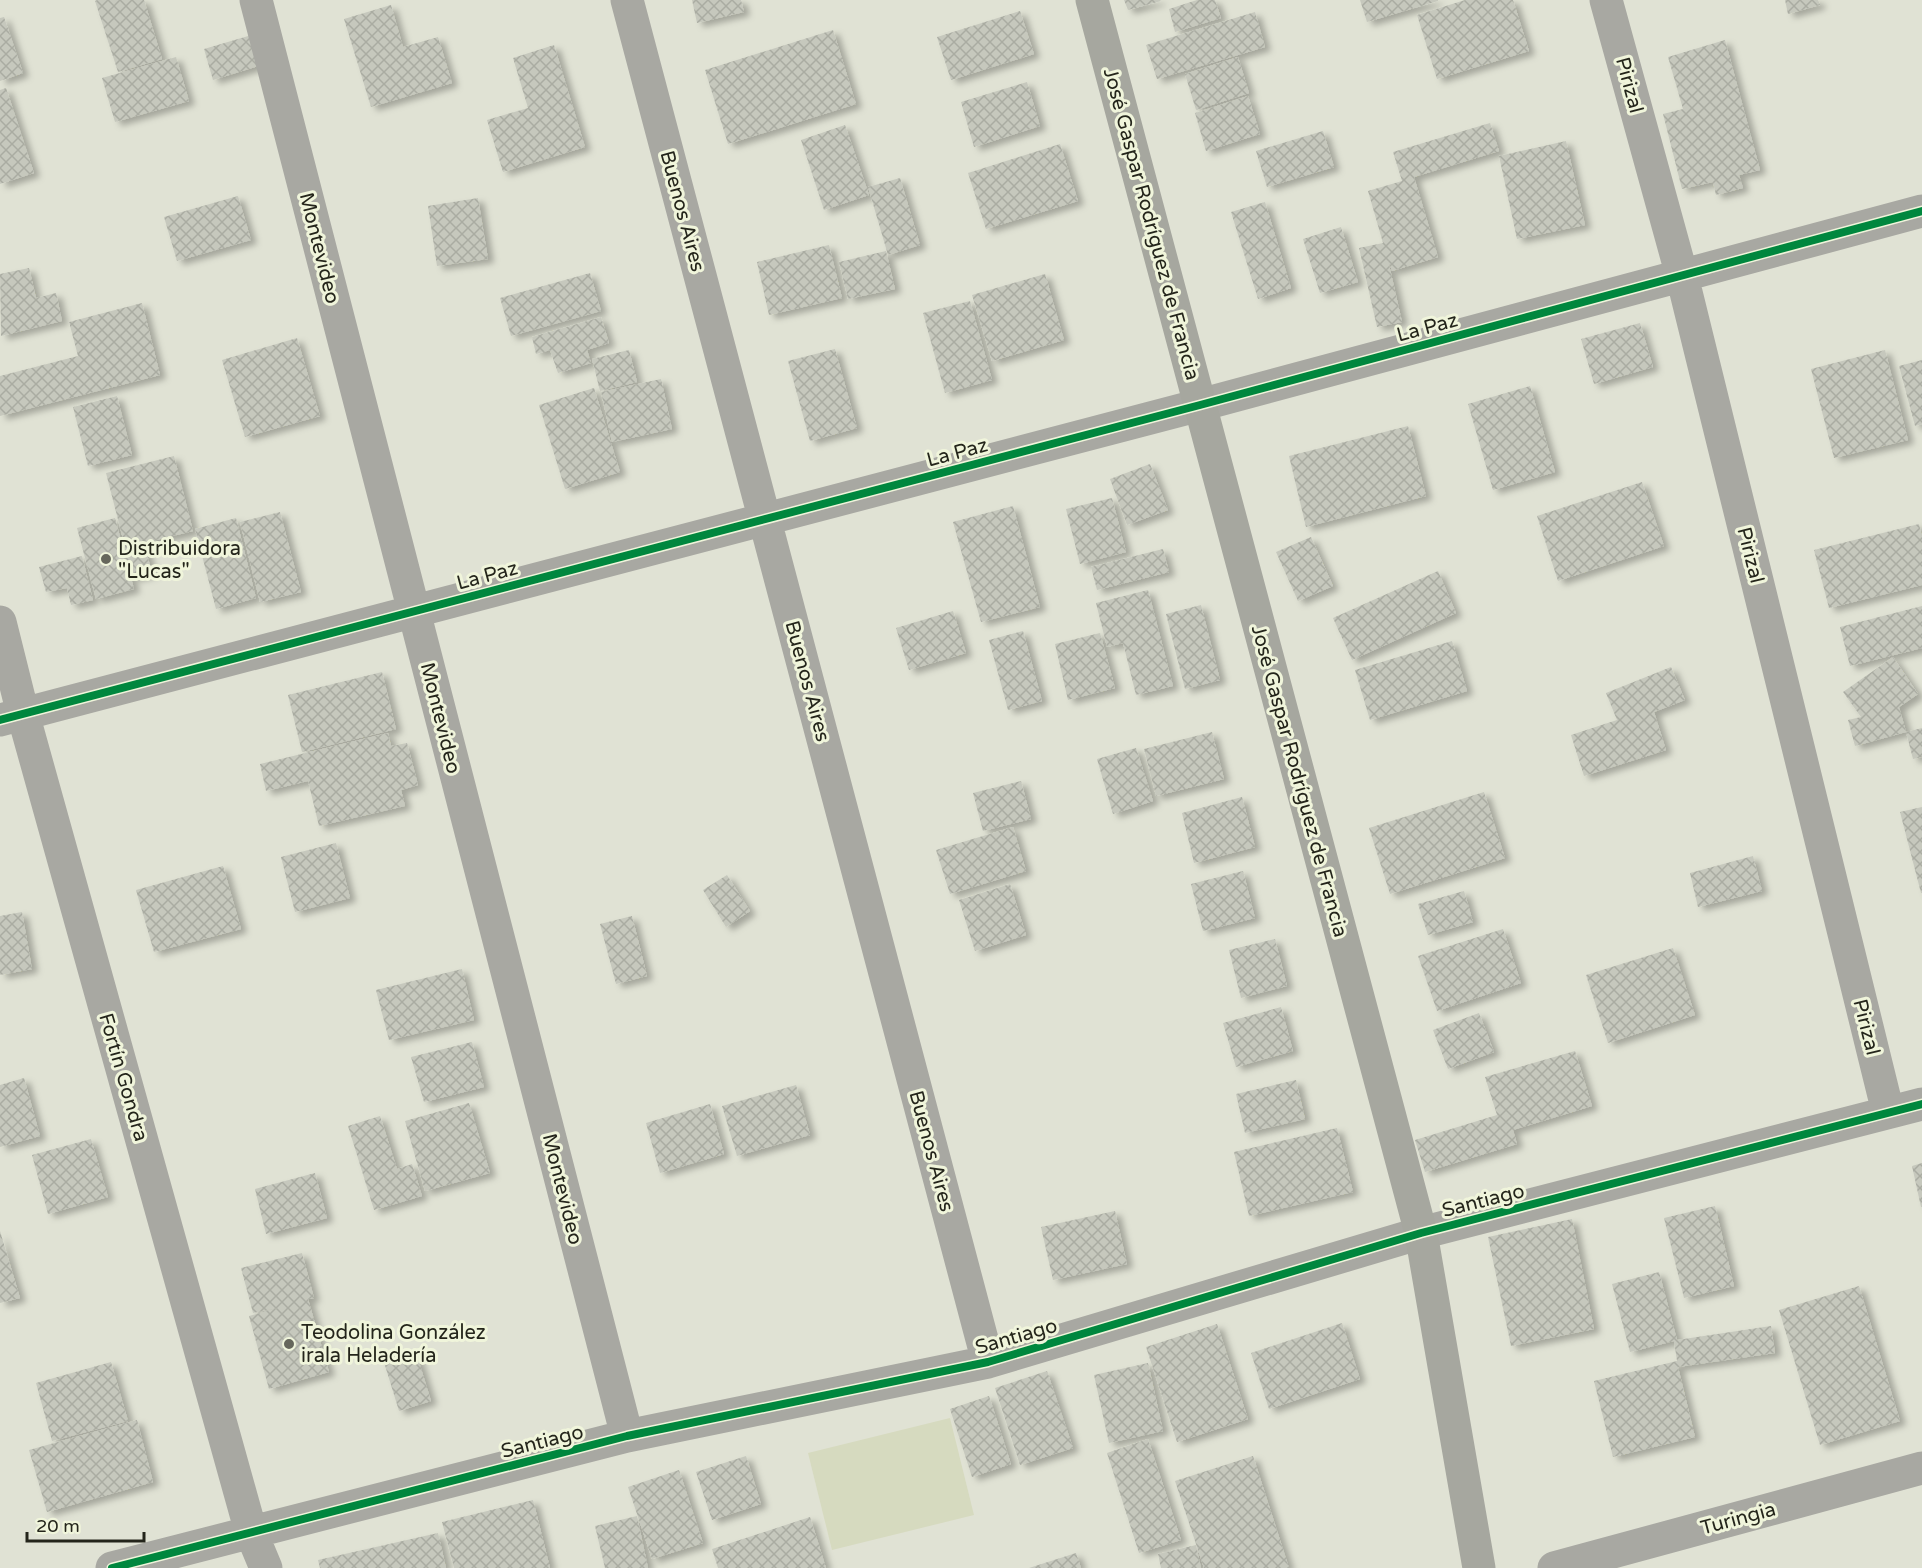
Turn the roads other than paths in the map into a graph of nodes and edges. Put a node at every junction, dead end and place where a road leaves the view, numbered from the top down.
1 (256, 0) edge
2 (627, 0) edge
3 (1092, 0) edge
4 (1606, 0) edge
5 (1922, 212) edge
6 (1682, 276) junction
7 (1200, 405) junction
8 (765, 520) junction
9 (414, 612) junction
10 (0, 622) edge
11 (12, 717) edge
12 (1922, 1104) edge
13 (1888, 1113) junction
14 (1421, 1233) junction
15 (988, 1362) junction
16 (627, 1436) junction
17 (1922, 1468) edge
18 (251, 1532) junction
19 (112, 1568) edge
20 (266, 1568) edge
21 (1479, 1568) edge
22 (1554, 1568) edge

1 - 9 street, Montevideo
2 - 8 street, Buenos Aires
3 - 7 street, José Gaspar Rodríguez de Francia
4 - 6 street, Pirizal
5 - 6 street, La Paz
6 - 7 street, La Paz
6 - 13 street, Pirizal
7 - 8 street, La Paz
7 - 14 street, José Gaspar Rodríguez de Francia
8 - 9 street, La Paz
8 - 15 street, Buenos Aires
9 - 11 street, La Paz
9 - 16 street, Montevideo
10 - 11 street, Fortín Gondra
11 - 18 street, Fortín Gondra
12 - 13 street, Santiago
13 - 14 street, Santiago
14 - 15 street, Santiago
14 - 21 street, José Gaspar Rodríguez de Francia
15 - 16 street, Santiago
16 - 18 street, Santiago
17 - 22 street, Turingia
18 - 19 street, Santiago
18 - 20 street, Fortín Gondra

